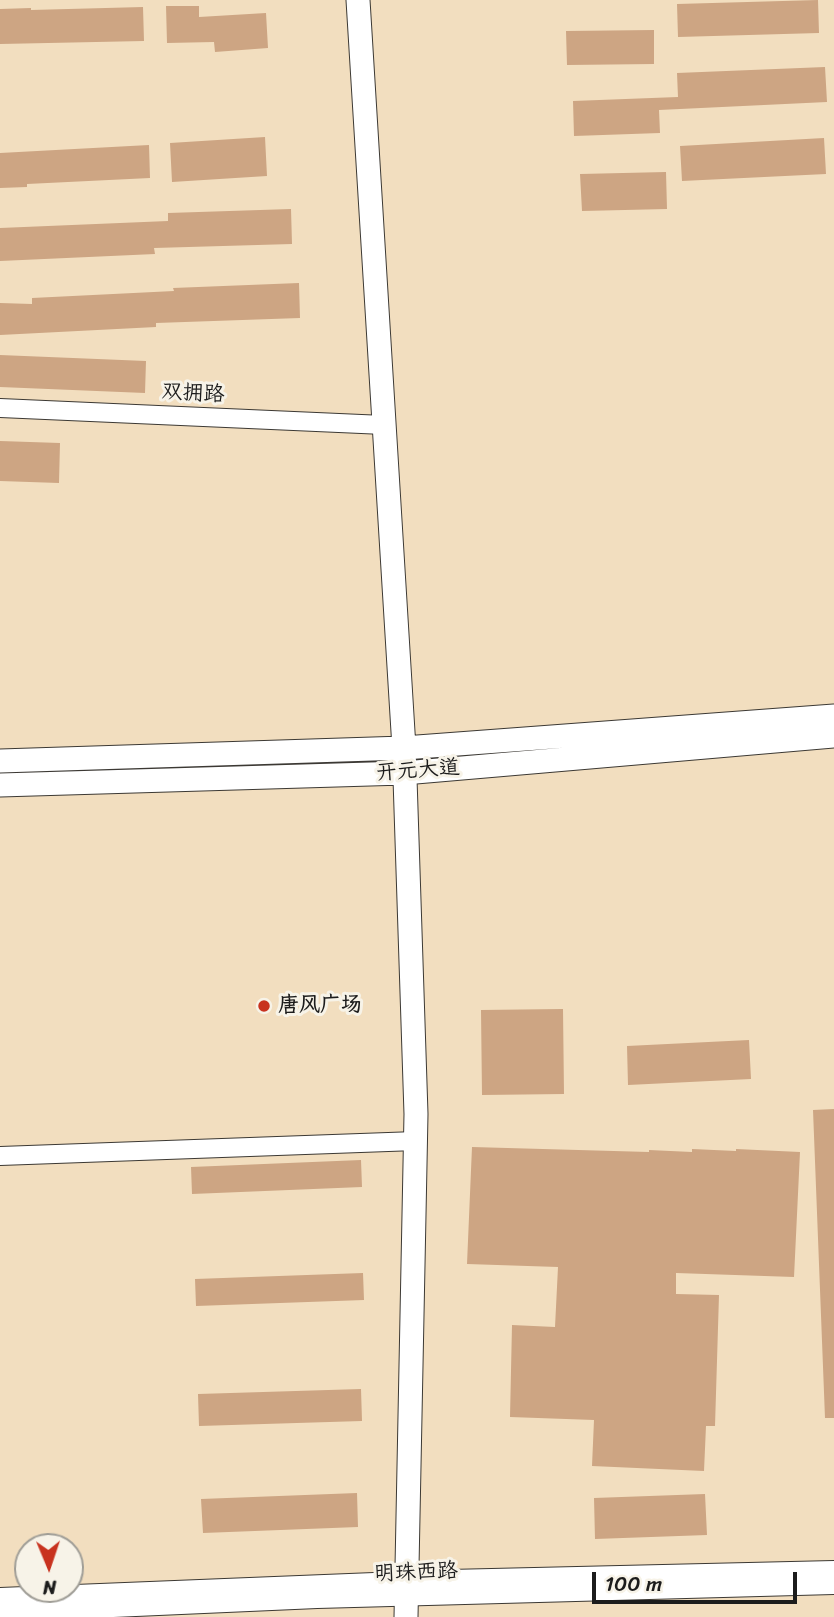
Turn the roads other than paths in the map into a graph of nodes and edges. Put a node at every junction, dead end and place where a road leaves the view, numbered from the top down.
1 (358, 0) edge
2 (0, 408) edge
3 (384, 425) junction
4 (834, 716) edge
5 (834, 736) edge
6 (404, 748) junction
7 (0, 761) edge
8 (404, 774) junction
9 (0, 785) edge
10 (416, 1141) junction
11 (0, 1156) edge
12 (834, 1570) edge
13 (834, 1585) edge
14 (0, 1597) edge
15 (407, 1598) edge
16 (0, 1612) edge

1 - 3 main road
2 - 3 street, 双拥路
3 - 6 main road
4 - 6 main road, 开元大道
5 - 8 main road, 开元大道
6 - 7 main road, 开元大道
6 - 8 main road
8 - 9 main road, 开元大道
8 - 10 main road
10 - 11 street
10 - 15 main road
12 - 15 street, 明珠西路
13 - 15 street, 明珠西路
14 - 15 street, 明珠西路
15 - 16 street, 明珠西路

